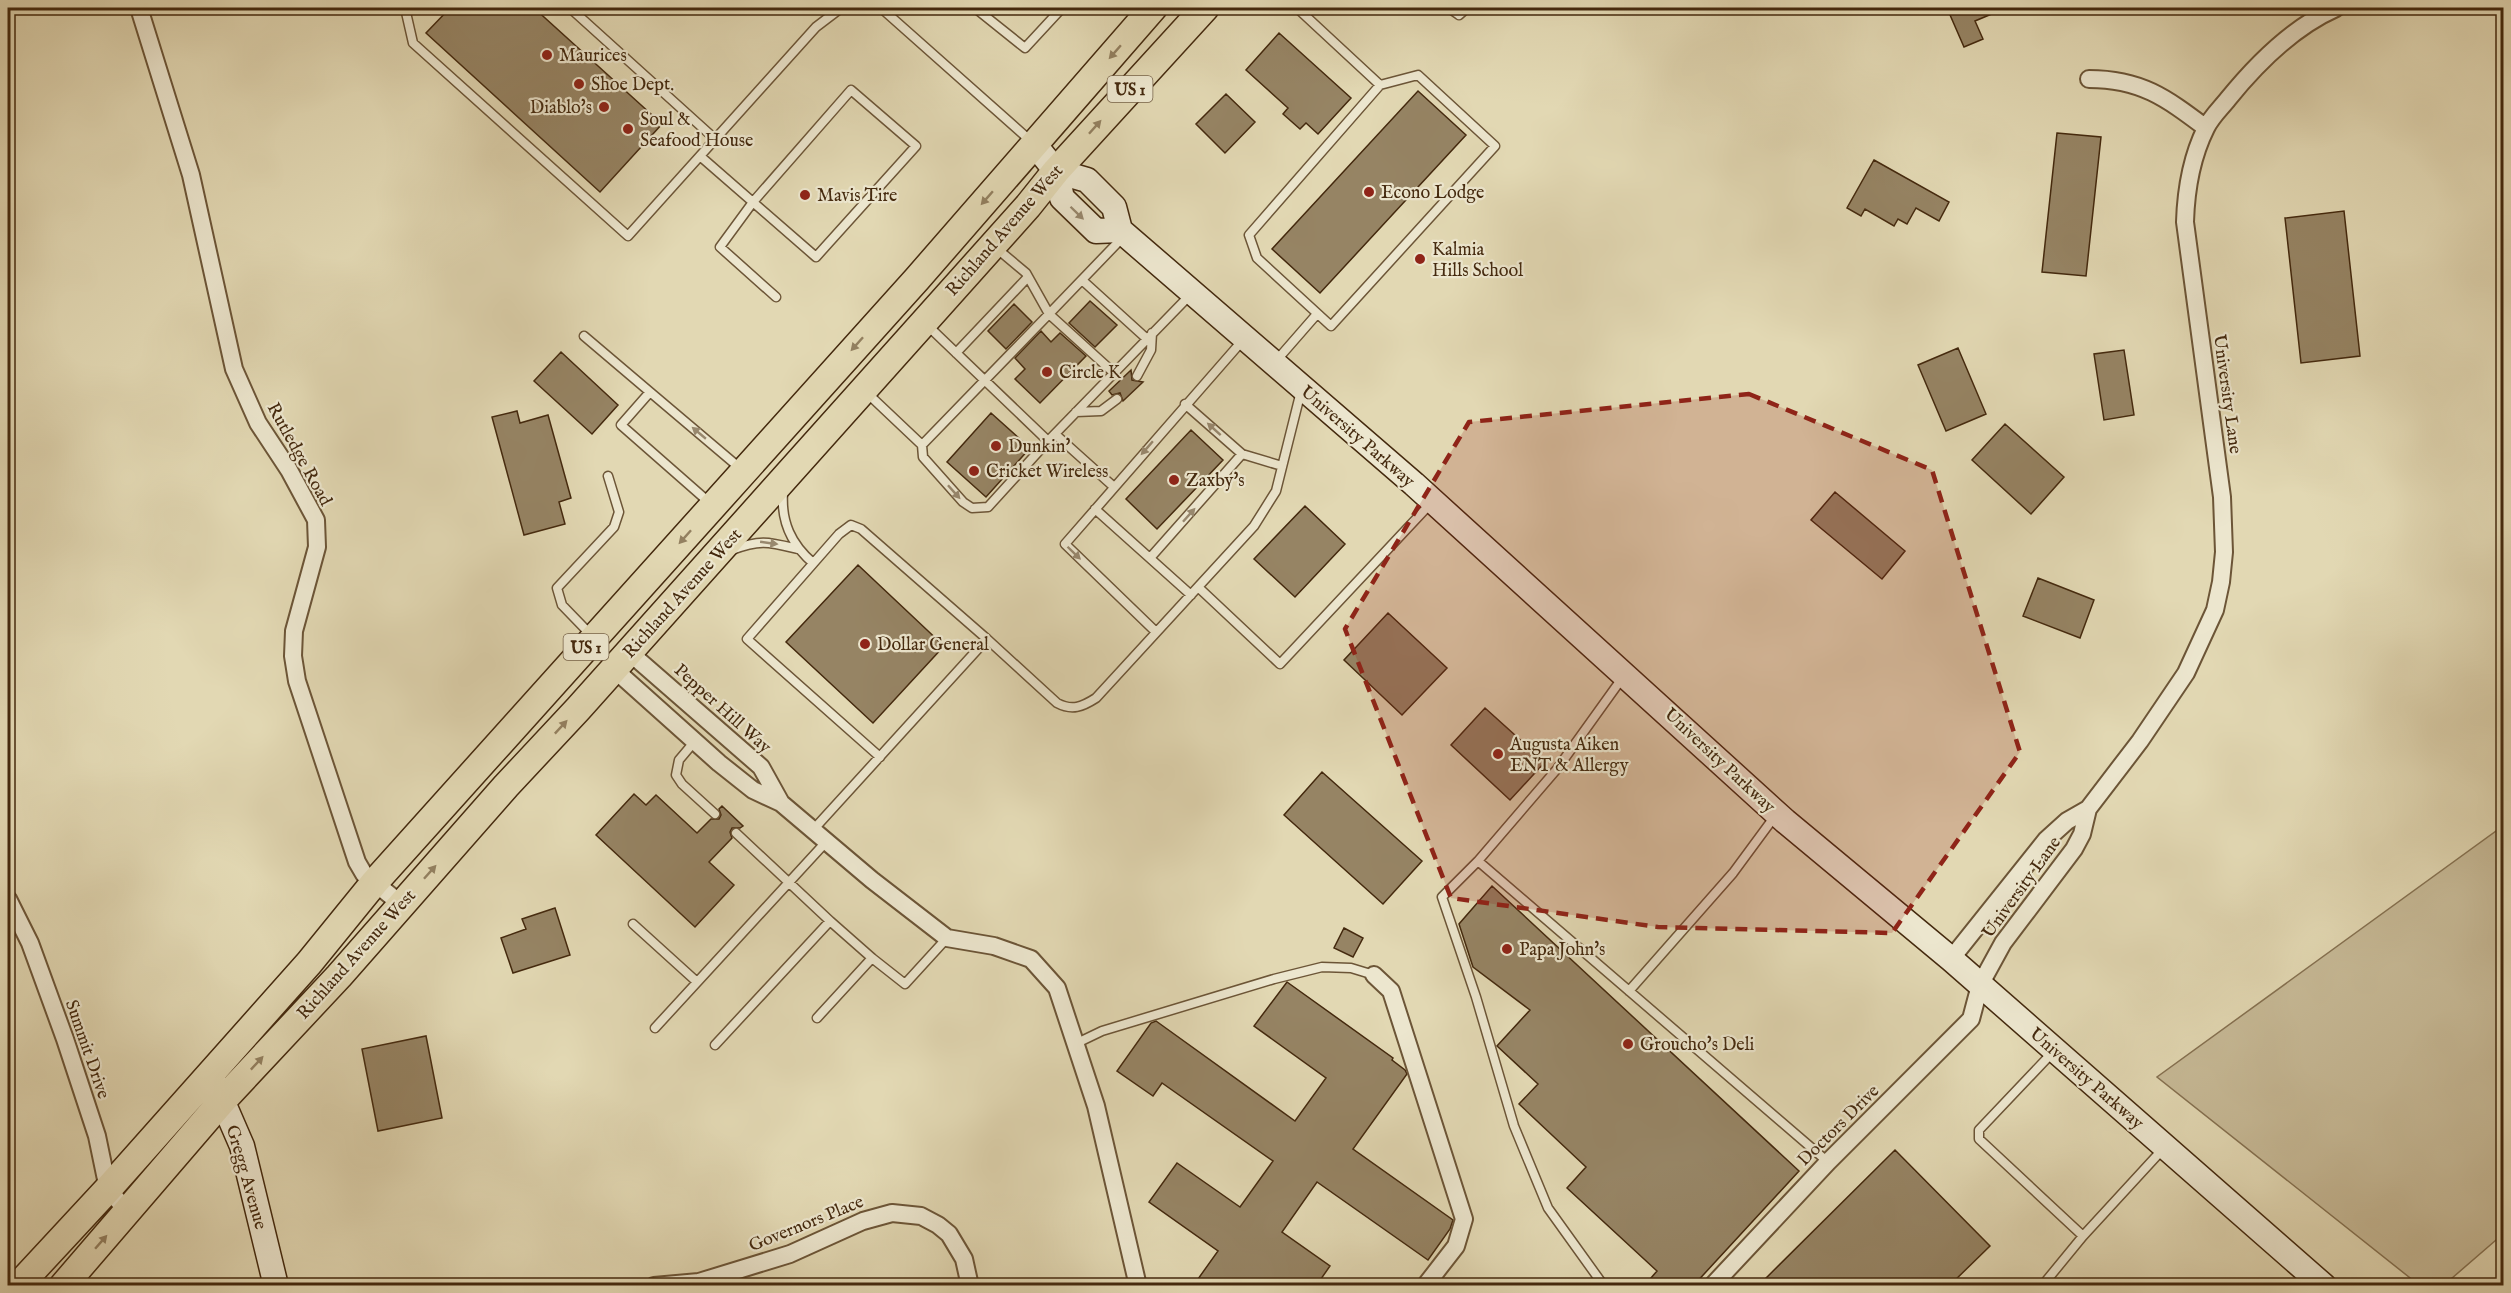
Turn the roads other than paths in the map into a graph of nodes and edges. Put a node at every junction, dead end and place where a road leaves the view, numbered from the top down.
1 (139, 8) edge
2 (405, 8) edge
3 (570, 8) edge
4 (842, 8) edge
5 (881, 8) edge
6 (975, 8) edge
7 (1062, 8) edge
8 (1153, 8) edge
9 (1204, 8) edge
10 (1297, 8) edge
11 (1449, 8) edge
12 (1467, 8) edge
13 (2336, 8) edge
14 (1457, 11) edge
15 (2089, 79) dead end
16 (1380, 85) junction
17 (2206, 128) junction
18 (715, 140) junction
19 (1034, 144) junction
20 (700, 156) junction
21 (1056, 171) junction
22 (753, 202) junction
23 (1122, 233) junction
24 (993, 244) junction
25 (1028, 277) junction
26 (1082, 279) junction
27 (1192, 292) junction
28 (777, 297) dead end
29 (1049, 314) junction
30 (1317, 314) junction
31 (923, 322) junction
32 (584, 336) dead end
33 (1150, 336) junction
34 (1245, 338) junction
35 (956, 353) junction
36 (1274, 363) junction
37 (1114, 373) junction
38 (1137, 376) dead end
39 (985, 382) junction
40 (1302, 387) junction
41 (862, 389) junction
42 (650, 392) junction
43 (1117, 399) dead end
44 (1185, 404) junction
45 (1076, 412) junction
46 (1055, 434) junction
47 (1048, 441) junction
48 (922, 445) junction
49 (1242, 454) junction
50 (1282, 466) junction
51 (744, 471) junction
52 (608, 476) dead end
53 (784, 478) junction
54 (1114, 487) junction
55 (1432, 502) junction
56 (713, 505) junction
57 (1095, 509) junction
58 (798, 549) junction
59 (1150, 558) junction
60 (813, 563) junction
61 (705, 567) junction
62 (1198, 587) junction
63 (1191, 595) junction
64 (1156, 632) junction
65 (594, 639) junction
66 (987, 639) junction
67 (622, 660) junction
68 (1625, 674) junction
69 (695, 741) junction
70 (880, 757) junction
71 (781, 803) junction
72 (2088, 809) junction
73 (1777, 813) junction
74 (715, 814) dead end
75 (813, 830) junction
76 (736, 833) dead end
77 (826, 842) junction
78 (1478, 861) junction
79 (789, 882) junction
80 (374, 883) junction
81 (8, 899) edge
82 (401, 904) junction
83 (831, 921) junction
84 (633, 924) dead end
85 (947, 938) junction
86 (872, 958) junction
87 (1952, 959) junction
88 (1374, 975) joint
89 (697, 982) junction
90 (1980, 985) junction
91 (1629, 991) junction
92 (818, 1018) dead end
93 (655, 1028) dead end
94 (1075, 1044) junction
95 (715, 1045) dead end
96 (2054, 1050) junction
97 (210, 1073) junction
98 (223, 1100) junction
99 (2165, 1146) junction
100 (1828, 1162) junction
101 (108, 1189) junction
102 (128, 1212) junction
103 (2084, 1236) junction
104 (18, 1286) edge
105 (63, 1286) edge
106 (276, 1286) edge
107 (654, 1286) edge
108 (970, 1286) edge
109 (1137, 1286) edge
110 (1425, 1286) edge
111 (1605, 1286) edge
112 (1712, 1286) edge
113 (2042, 1286) edge
114 (2324, 1286) edge

1 - 80 street, Rutledge Road
2 - 20 lane
3 - 18 lane
4 - 18 lane
5 - 19 lane
6 - 7 lane
8 -> 19 main road, Richland Avenue West / US 1
21 -> 9 main road, Richland Avenue West / US 1
10 - 16 lane
11 - 14 lane
12 - 14 lane
13 - 17 street, University Lane
15 - 17 street
16 - 30 lane
16 - 30 lane
17 - 72 street, University Lane
18 - 20 lane
19 - 21 street
19 -> 51 main road, Richland Avenue West / US 1
20 - 22 lane
21 - 23 street
21 - 24 main road, Richland Avenue West / US 1
22 - 22 lane
22 - 28 lane
23 - 26 lane
23 - 27 street, University Parkway
24 - 25 lane
24 - 31 main road, Richland Avenue West / US 1
25 - 29 lane
25 - 35 lane
26 - 29 lane
26 - 33 lane
27 - 33 lane
27 - 34 street, University Parkway
29 - 37 lane
29 - 39 lane
30 - 36 lane
31 - 35 lane
31 - 41 main road, Richland Avenue West / US 1
32 - 42 lane
33 - 37 lane
33 - 38 lane
34 - 36 street, University Parkway
34 - 44 lane
35 - 39 lane
36 - 40 street, University Parkway
37 - 45 lane
39 - 47 lane
39 - 48 lane
40 - 50 lane
40 - 55 street, University Parkway
41 - 48 lane
41 - 53 main road, Richland Avenue West / US 1
51 -> 42 lane
42 - 56 lane
43 - 45 lane
49 -> 44 lane
44 -> 54 lane
45 - 46 lane
46 - 47 lane
46 - 54 lane
48 -> 47 lane
49 - 50 lane
59 -> 49 lane
50 - 62 lane
51 - 56 main road, Richland Avenue West / US 1
52 - 65 lane
53 - 58 lane
53 - 61 main road, Richland Avenue West / US 1
54 - 57 lane
55 - 62 lane
55 - 68 street, University Parkway
56 -> 65 main road, Richland Avenue West / US 1
57 - 59 lane
57 -> 64 lane
58 - 60 lane
61 -> 58 lane
59 - 63 lane
60 - 66 lane
60 - 70 lane
61 - 67 main road, Richland Avenue West / US 1
62 - 63 lane
63 - 64 lane
64 - 66 lane
65 - 80 main road, Richland Avenue West / US 1
66 - 70 lane
67 - 69 street, Pepper Hill Way
67 - 71 street, Pepper Hill Way
82 -> 67 main road, Richland Avenue West / US 1
68 - 73 street, University Parkway
68 - 78 lane
69 - 71 street, Pepper Hill Way
69 - 74 lane
70 - 75 lane
71 - 75 street, Pepper Hill Way
72 - 87 street, University Lane
72 - 90 street, University Lane
73 - 87 street, University Parkway
73 - 91 lane
75 - 77 street, Pepper Hill Way
76 - 79 lane
77 - 79 lane
77 - 85 street, Pepper Hill Way
78 - 91 lane
78 - 111 lane
79 - 83 lane
79 - 89 lane
80 - 82 street, Rutledge Road
80 - 97 main road, Richland Avenue West / US 1
81 - 101 street, Summit Drive
98 -> 82 main road, Richland Avenue West / US 1
83 - 86 lane
83 - 95 lane
84 - 89 lane
85 - 86 lane
85 - 94 street
86 - 92 lane
87 - 90 street, University Parkway
88 - 94 lane
88 - 110 street
89 - 93 lane
90 - 96 street, University Parkway
90 - 100 street, Doctors Drive
91 - 100 lane
94 - 109 street
96 - 99 street, University Parkway
96 - 103 lane
97 - 98 street, Gregg Avenue
97 - 101 main road, Richland Avenue West / US 1
98 - 102 main road, Richland Avenue West / US 1
98 - 106 street, Gregg Avenue
99 - 103 lane
99 - 114 street, University Parkway
100 - 112 street, Doctors Drive
101 - 102 street, Summit Drive
101 - 104 main road, Richland Avenue West / US 1
105 -> 102 main road, Richland Avenue West / US 1
103 - 113 lane
107 - 108 street, Governors Place

